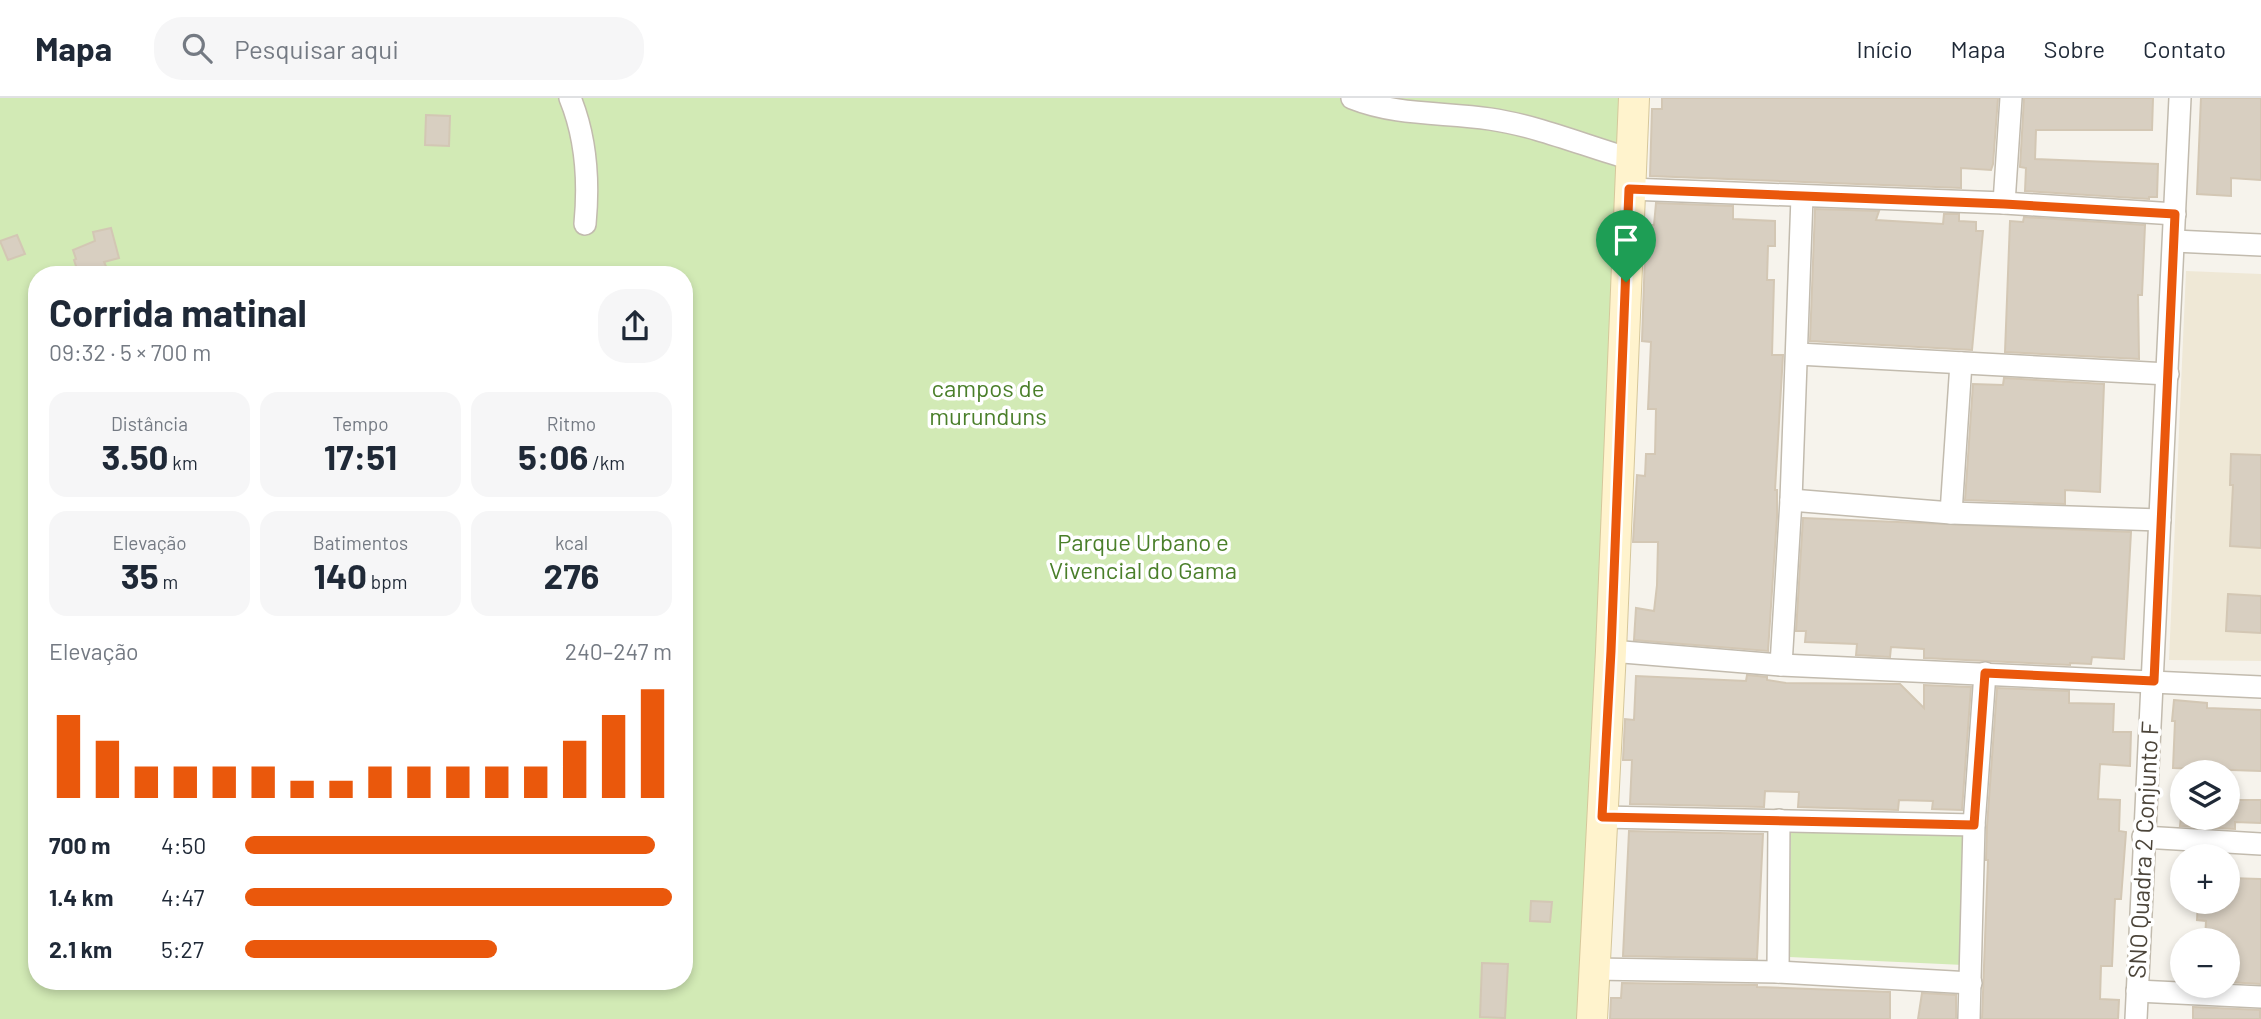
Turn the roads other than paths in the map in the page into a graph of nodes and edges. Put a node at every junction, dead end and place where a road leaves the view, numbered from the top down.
1 (570, 98) edge
2 (1352, 98) edge
3 (1634, 98) edge
4 (2011, 98) edge
5 (2180, 98) edge
6 (1631, 159) junction
7 (1629, 189) junction
8 (1802, 197) junction
9 (2004, 204) junction
10 (2175, 214) junction
11 (584, 223) dead end
12 (2174, 241) junction
13 (2261, 245) edge
14 (1798, 354) junction
15 (1961, 363) junction
16 (2168, 374) junction
17 (1791, 500) junction
18 (1951, 513) junction
19 (2160, 520) junction
20 (1611, 651) junction
21 (1781, 665) junction
22 (1985, 673) junction
23 (2154, 681) junction
24 (2261, 687) edge
25 (1602, 817) junction
26 (1779, 820) junction
27 (1974, 825) junction
28 (2143, 838) junction
29 (2261, 844) edge
30 (1594, 969) junction
31 (1778, 972) junction
32 (1970, 983) junction
33 (2137, 991) junction
34 (2261, 997) edge
35 (1592, 1019) edge
36 (1969, 1019) edge
37 (2136, 1019) edge

1 - 11 street
2 - 6 street
3 - 6 street
4 - 9 street
5 - 10 street, SNO Quadra 2 Conjunto F
6 - 7 street
7 - 8 street
7 - 20 street
8 - 9 street
8 - 14 street
9 - 10 street
10 - 12 street, SNO Quadra 2 Conjunto F
12 - 13 street
12 - 16 street, SNO Quadra 2 Conjunto F
14 - 15 street
14 - 17 street
15 - 16 street
15 - 18 street
16 - 19 street, SNO Quadra 2 Conjunto F
17 - 18 street
17 - 21 street
18 - 19 street
19 - 23 street, SNO Quadra 2 Conjunto F
20 - 21 street
20 - 25 street
21 - 22 street
22 - 23 street
22 - 27 street
23 - 24 street
23 - 28 street, SNO Quadra 2 Conjunto F
25 - 26 street
25 - 30 street
26 - 27 street
26 - 31 street
27 - 32 street
28 - 29 street
28 - 33 street, SNO Quadra 2 Conjunto F
30 - 31 street
30 - 35 street
31 - 32 street
32 - 36 street
33 - 34 street
33 - 37 street, SNO Quadra 2 Conjunto F

